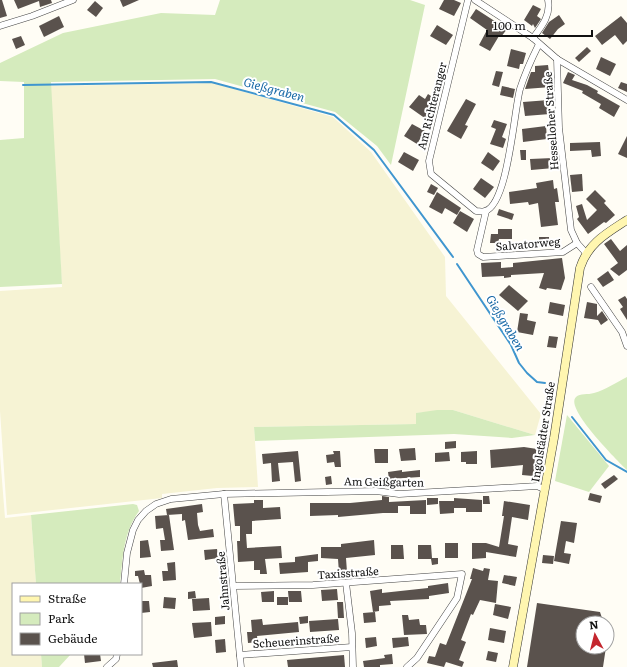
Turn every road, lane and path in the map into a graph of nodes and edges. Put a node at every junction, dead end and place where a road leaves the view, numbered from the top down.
1 (73, 0) edge
2 (468, 0) edge
3 (475, 0) edge
4 (548, 0) edge
5 (0, 26) edge
6 (533, 38) junction
7 (539, 44) junction
8 (557, 59) junction
9 (627, 100) edge
10 (486, 211) junction
11 (627, 220) edge
12 (577, 243) junction
13 (586, 252) junction
14 (591, 287) dead end
15 (627, 346) edge
16 (544, 489) junction
17 (224, 494) junction
18 (124, 583) edge
19 (346, 583) junction
20 (234, 586) junction
21 (352, 647) junction
22 (117, 655) edge
23 (240, 655) junction
24 (107, 667) edge
25 (241, 667) edge
26 (353, 667) edge
27 (407, 667) edge
28 (513, 667) edge

1 - 5 street
2 - 10 street, Am Richteranger
3 - 6 street, Hesselloher Straße
4 - 6 street
6 - 7 street, Hesselloher Straße
7 - 8 street, Hesselloher Straße
7 - 10 street
8 - 9 street
8 - 12 street, Hesselloher Straße
10 - 12 street, Salvatorweg
11 - 13 main road, Ingolstädter Straße
12 - 13 street, Hesselloher Straße
13 - 16 main road, Ingolstädter Straße
14 - 15 street
16 - 17 street, Am Geißgarten
16 - 28 main road, Ingolstädter Straße
17 - 18 street, Am Geißgarten
17 - 20 street, Jahnstraße
19 - 20 street, Taxisstraße
19 - 21 street
19 - 27 street, Taxisstraße
20 - 23 street, Jahnstraße
21 - 23 street, Scheuerinstraße
21 - 26 street
22 - 24 street
23 - 25 street, Jahnstraße

